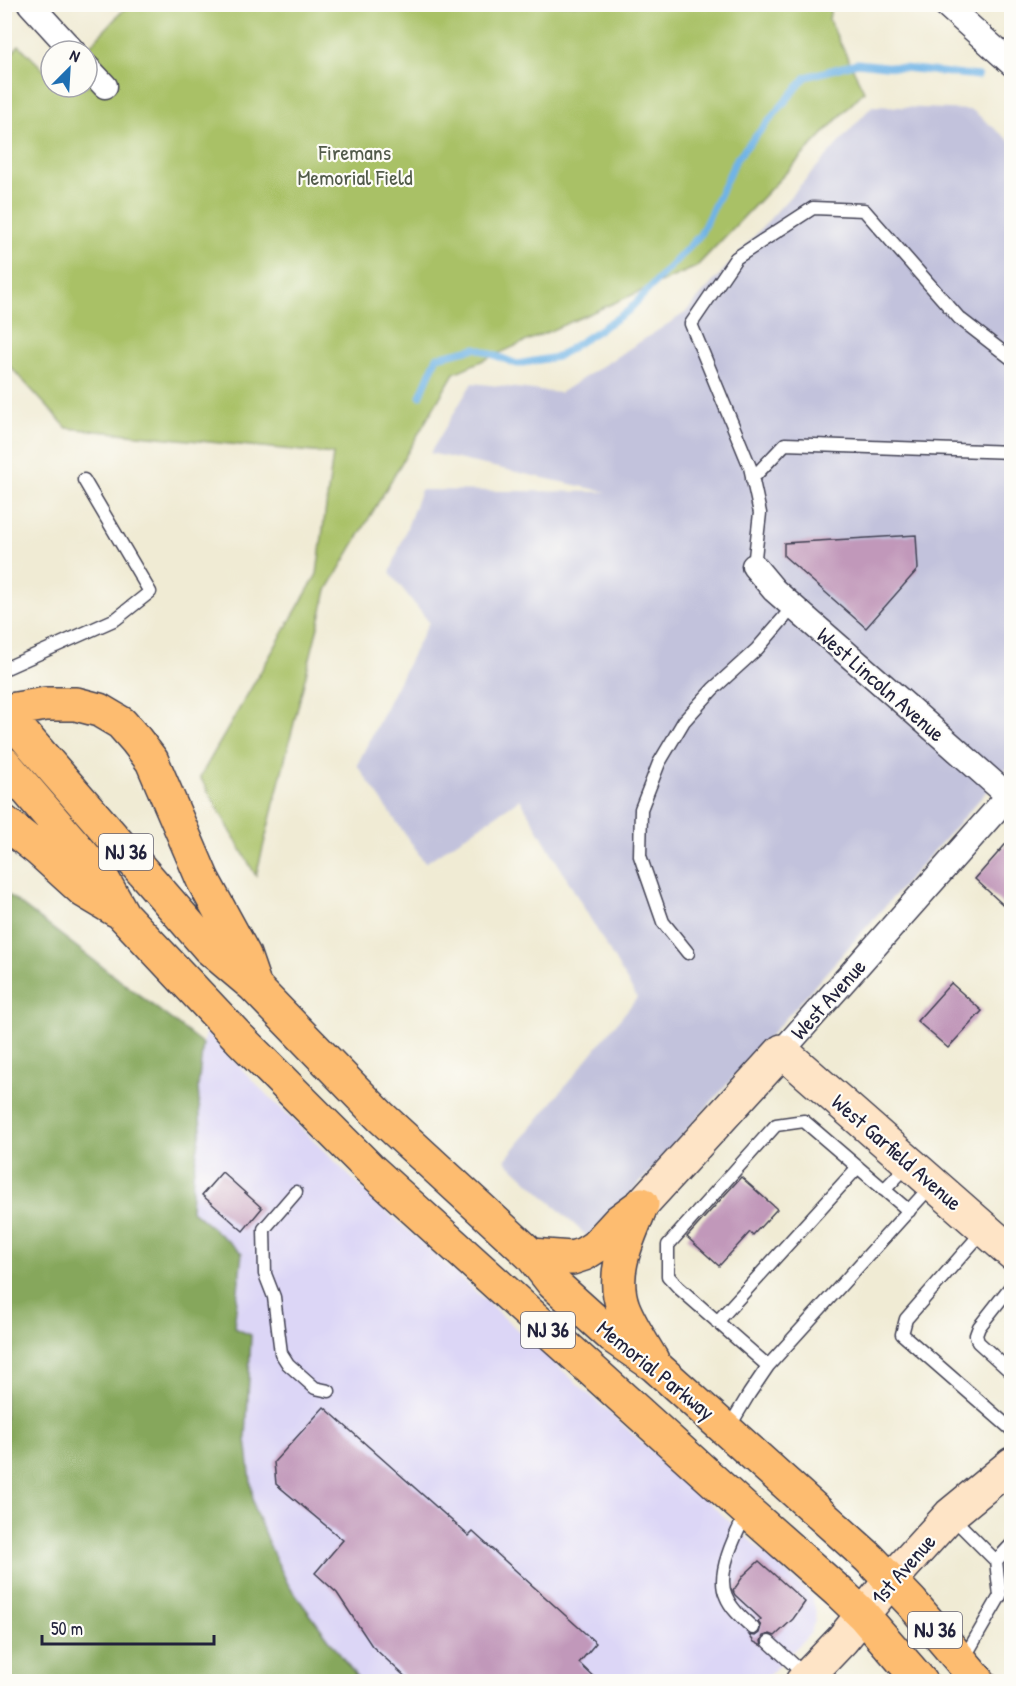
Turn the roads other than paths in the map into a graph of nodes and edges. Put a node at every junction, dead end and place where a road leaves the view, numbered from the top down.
1 (30, 4) edge
2 (945, 4) edge
3 (62, 39) edge
4 (1011, 64) edge
5 (99, 80) edge
6 (105, 86) dead end
7 (1011, 359) edge
8 (1011, 452) edge
9 (752, 479) junction
10 (84, 480) dead end
11 (754, 566) joint
12 (793, 607) junction
13 (4, 669) edge
14 (4, 711) edge
15 (4, 762) edge
16 (1010, 795) edge
17 (4, 822) edge
18 (123, 915) junction
19 (688, 953) dead end
20 (254, 986) junction
21 (782, 1051) junction
22 (858, 1167) junction
23 (922, 1174) junction
24 (884, 1190) junction
25 (296, 1192) dead end
26 (642, 1204) junction
27 (909, 1211) junction
28 (985, 1230) junction
29 (1011, 1253) edge
30 (531, 1255) junction
31 (1011, 1285) edge
32 (717, 1322) junction
33 (654, 1365) junction
34 (768, 1366) junction
35 (1011, 1373) edge
36 (329, 1391) dead end
37 (728, 1430) junction
38 (1011, 1430) edge
39 (1011, 1464) edge
40 (747, 1510) junction
41 (950, 1515) junction
42 (1011, 1544) edge
43 (996, 1561) junction
44 (891, 1580) junction
45 (863, 1615) junction
46 (753, 1628) dead end
47 (769, 1642) dead end
48 (971, 1671) edge
49 (804, 1679) edge
50 (921, 1682) edge

1 - 3 street
2 - 4 street
5 - 6 street
7 - 9 lane
8 - 9 lane
9 - 11 lane
10 - 13 lane
11 - 12 street, West Lincoln Avenue
12 - 16 street, West Lincoln Avenue
12 - 19 lane
14 - 20 highway, NJ 36
14 - 20 highway
15 - 18 highway, NJ 36
16 - 21 street, West Avenue
17 - 18 highway
18 - 40 highway, Memorial Parkway / NJ 36
20 - 30 highway, Memorial Parkway / NJ 36
21 - 23 street, West Garfield Avenue
21 - 26 street, West Avenue
22 - 24 lane
22 - 32 lane
22 - 32 lane
23 - 24 lane
23 - 27 lane
23 - 28 street, West Garfield Avenue
24 - 27 lane
25 - 36 lane
26 - 30 highway
26 - 33 highway
27 - 34 lane
28 - 29 street, West Garfield Avenue
28 - 38 lane
30 - 33 highway, Memorial Parkway / NJ 36
31 - 35 lane
32 - 34 lane
33 - 37 highway, Memorial Parkway / NJ 36
34 - 37 lane
37 - 44 highway, Memorial Parkway / NJ 36
39 - 41 street, 1st Avenue
40 - 45 highway, Memorial Parkway / NJ 36
40 - 46 lane
41 - 43 lane
41 - 44 street, 1st Avenue
42 - 43 lane
43 - 48 lane
44 - 45 street, 1st Avenue
44 - 48 highway, Memorial Parkway / NJ 36
45 - 49 street, 1st Avenue
45 - 50 highway, Memorial Parkway / NJ 36
47 - 49 lane

